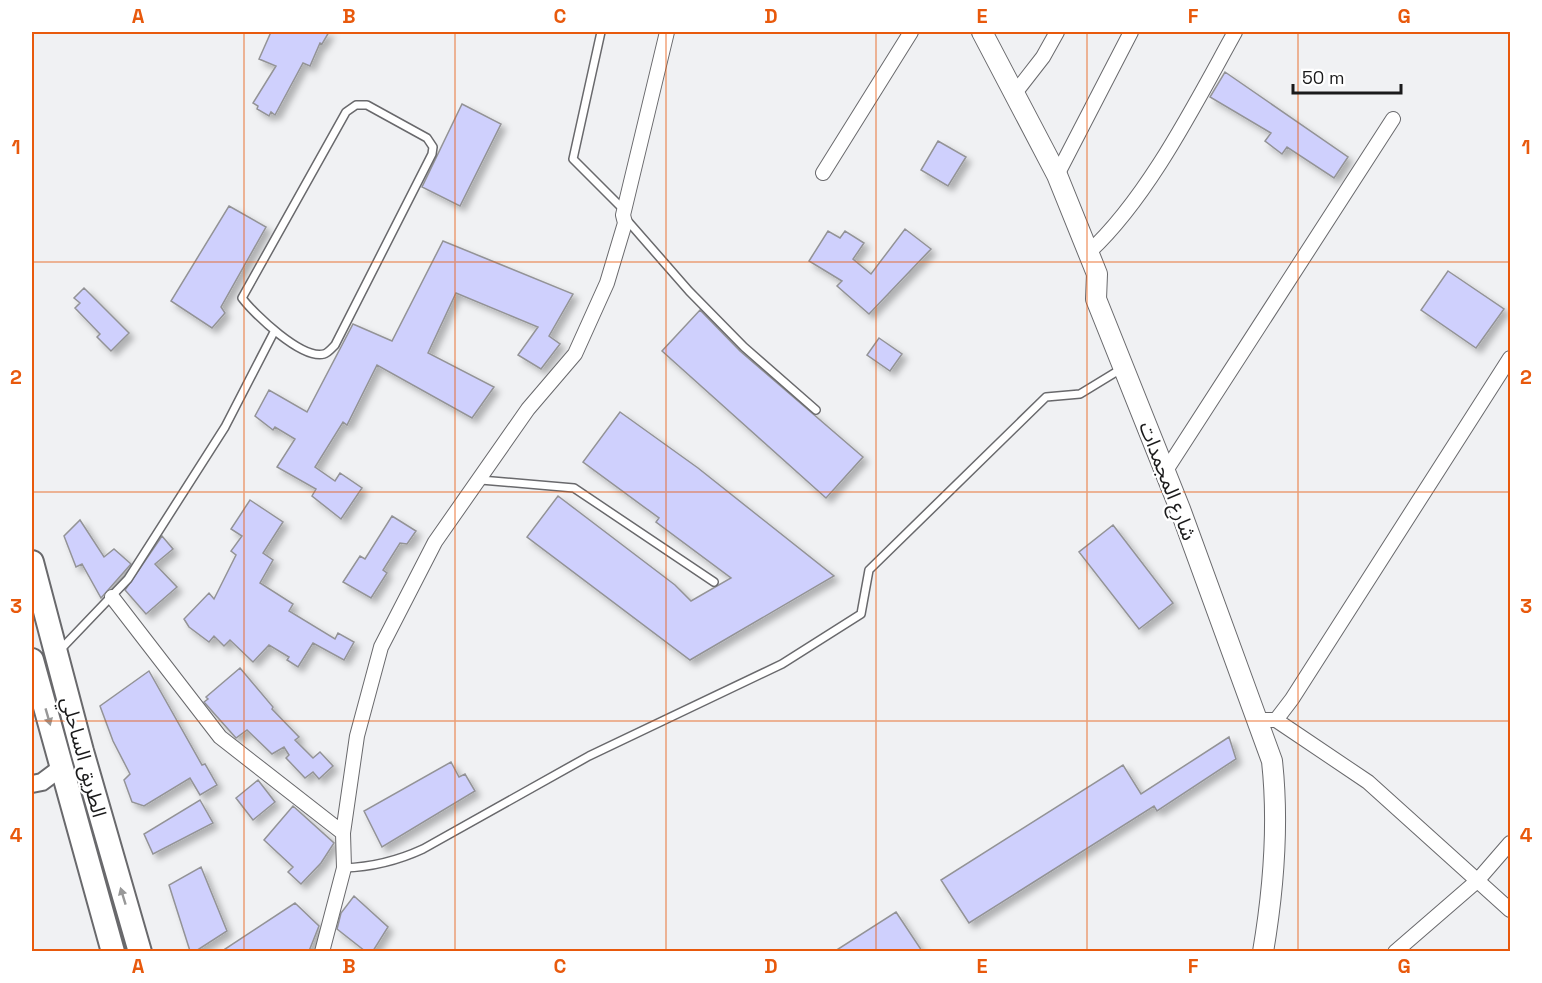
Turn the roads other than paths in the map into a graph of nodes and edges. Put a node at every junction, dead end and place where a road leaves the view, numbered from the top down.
1 (601, 32) edge
2 (667, 32) edge
3 (911, 32) edge
4 (982, 32) edge
5 (1057, 32) edge
6 (1131, 32) edge
7 (1235, 32) edge
8 (1015, 93) junction
9 (1393, 119) dead end
10 (823, 173) dead end
11 (1057, 175) junction
12 (624, 213) junction
13 (1088, 253) junction
14 (274, 332) junction
15 (1510, 358) edge
16 (1124, 368) junction
17 (816, 410) dead end
18 (1165, 472) junction
19 (481, 480) junction
20 (32, 562) edge
21 (714, 582) dead end
22 (112, 597) junction
23 (57, 653) junction
24 (32, 660) edge
25 (1267, 720) junction
26 (82, 752) junction
27 (62, 767) junction
28 (32, 784) edge
29 (343, 833) junction
30 (1510, 843) edge
31 (344, 868) junction
32 (1477, 881) junction
33 (1510, 910) edge
34 (113, 951) edge
35 (140, 951) edge
36 (322, 951) edge
37 (1263, 951) edge
38 (1395, 951) edge

1 - 12 lane
2 - 12 street
3 - 10 street
4 - 8 main road, شارع المجمدات
5 - 8 street
6 - 11 street
7 - 13 street
8 - 11 main road, شارع المجمدات
9 - 18 street
11 - 13 main road, شارع المجمدات
12 - 17 lane
12 - 19 street
13 - 16 main road, شارع المجمدات
14 - 14 lane
14 - 22 lane
15 - 25 street
16 - 18 main road, شارع المجمدات
16 - 31 lane
18 - 25 main road, شارع المجمدات
19 - 21 lane
19 - 29 street
20 - 23 highway, الطريق الساحلي
22 - 23 lane
22 - 29 street
23 - 26 highway, الطريق الساحلي
24 -> 27 highway, الطريق الساحلي
25 - 32 street
25 - 37 main road, شارع المجمدات
26 - 27 highway
35 -> 26 highway, الطريق الساحلي
27 - 28 street
27 - 34 highway, الطريق الساحلي
29 - 31 street
30 - 32 street
31 - 36 street
32 - 33 street
32 - 38 street

